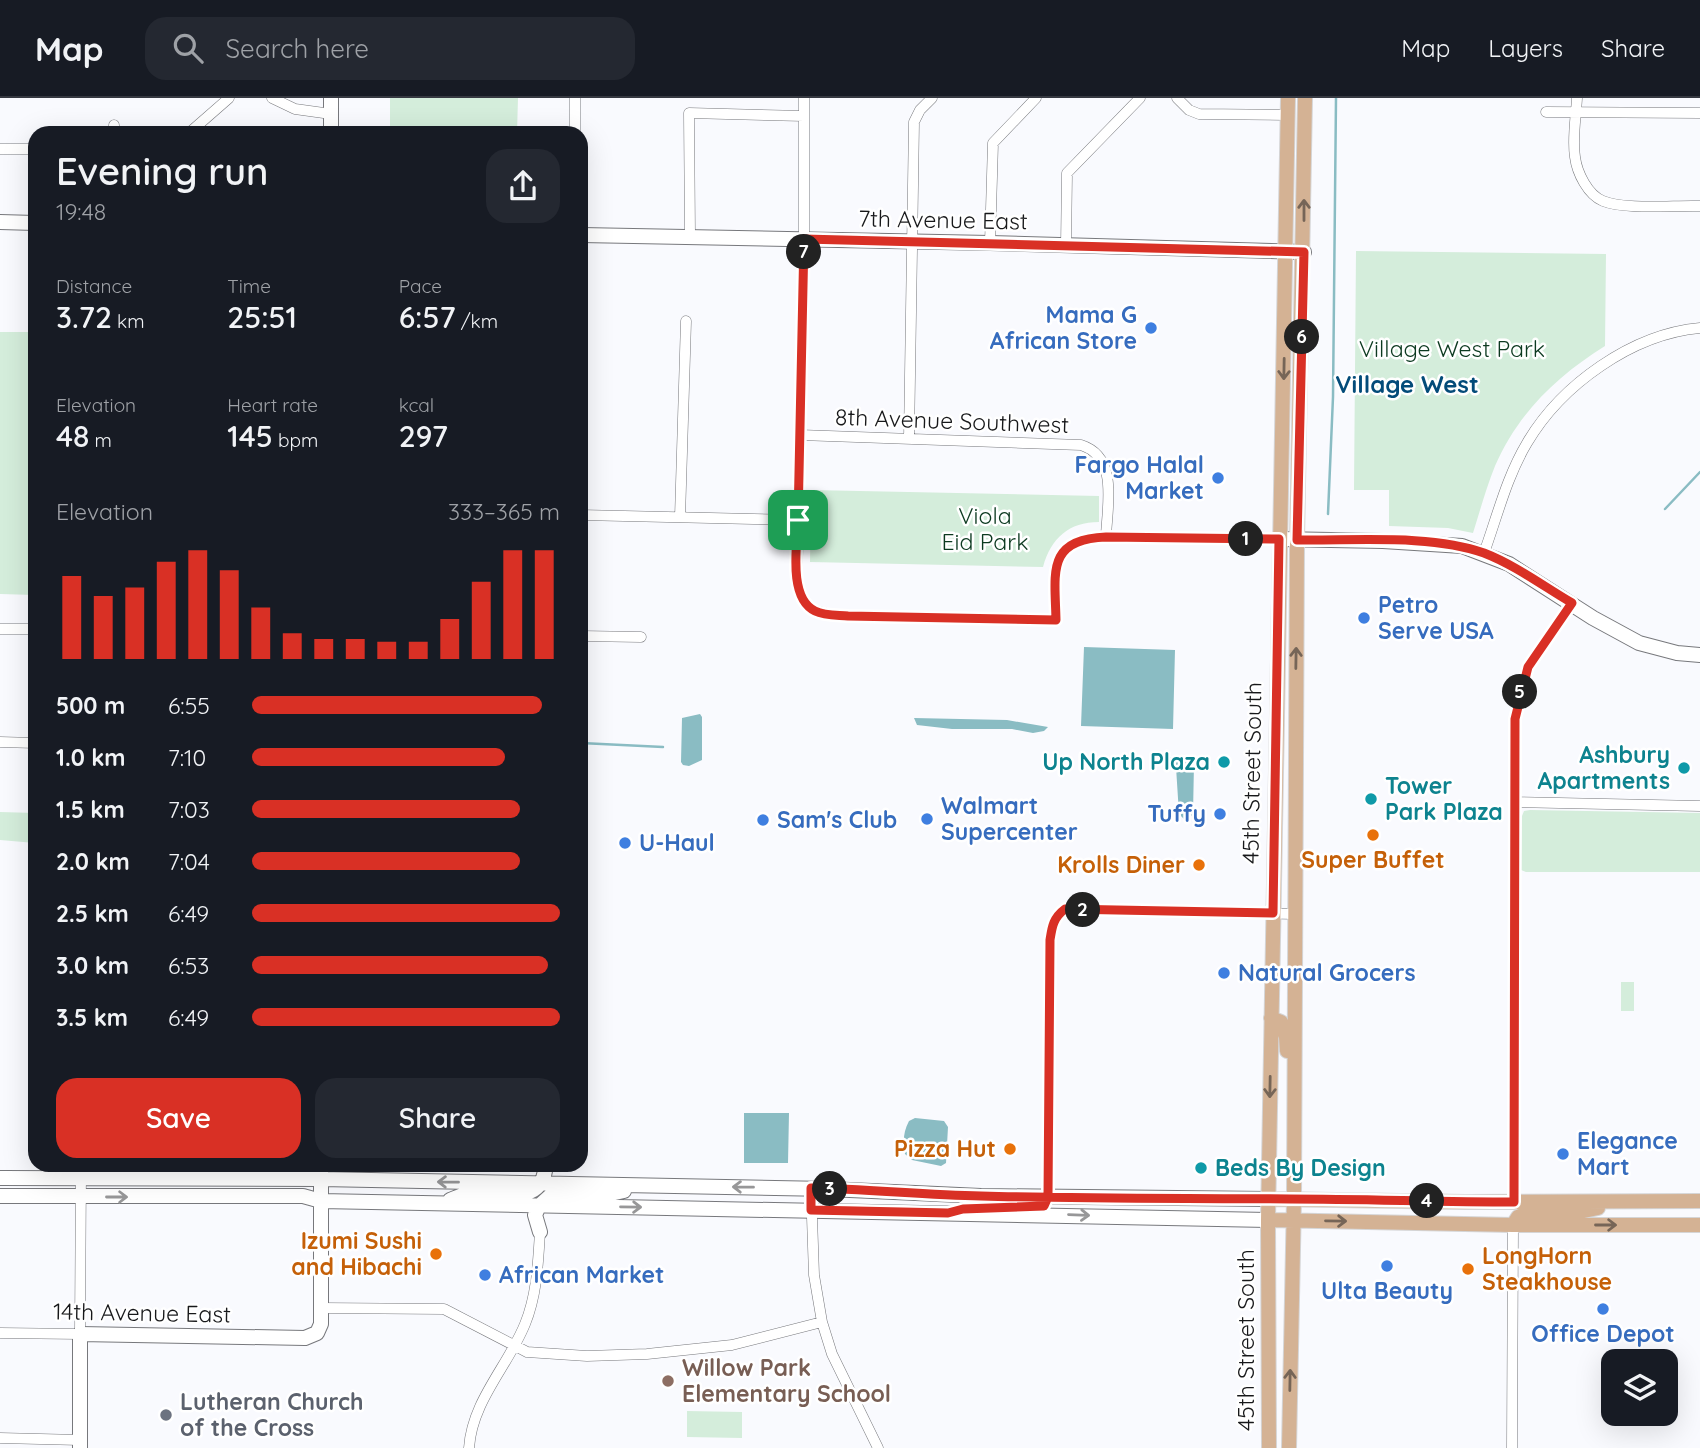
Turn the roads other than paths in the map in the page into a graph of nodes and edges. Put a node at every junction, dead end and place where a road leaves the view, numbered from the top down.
1 (229, 98) edge
2 (272, 98) edge
3 (331, 98) edge
4 (575, 98) edge
5 (804, 98) edge
6 (932, 98) edge
7 (1036, 98) edge
8 (1140, 98) edge
9 (1177, 98) edge
10 (1288, 98) edge
11 (1305, 98) edge
12 (1577, 98) edge
13 (1546, 111) dead end
14 (1576, 112) junction
15 (1700, 113) edge
16 (331, 114) junction
17 (1287, 115) junction
18 (803, 116) junction
19 (196, 126) edge
20 (331, 126) edge
21 (575, 126) edge
22 (0, 149) edge
23 (28, 149) edge
24 (1700, 206) edge
25 (0, 222) edge
26 (28, 223) edge
27 (588, 235) edge
28 (690, 236) junction
29 (804, 239) junction
30 (912, 242) junction
31 (990, 243) junction
32 (1066, 246) junction
33 (1285, 251) junction
34 (1304, 252) junction
35 (686, 321) dead end
36 (1700, 328) edge
37 (800, 435) junction
38 (909, 439) junction
39 (588, 515) edge
40 (680, 517) junction
41 (798, 520) junction
42 (1106, 537) junction
43 (1279, 539) junction
44 (1297, 540) junction
45 (1484, 553) junction
46 (1572, 603) junction
47 (1277, 627) junction
48 (0, 629) edge
49 (28, 629) edge
50 (588, 636) edge
51 (641, 637) dead end
52 (1700, 655) edge
53 (1276, 726) junction
54 (1295, 726) junction
55 (0, 742) edge
56 (28, 743) edge
57 (1515, 802) junction
58 (1700, 806) edge
59 (1296, 826) junction
60 (1273, 913) junction
61 (1295, 914) junction
62 (1272, 957) junction
63 (1271, 1018) junction
64 (1296, 1019) junction
65 (1294, 1120) junction
66 (81, 1172) edge
67 (321, 1172) edge
68 (540, 1172) edge
69 (541, 1172) edge
70 (543, 1172) edge
71 (0, 1178) edge
72 (645, 1185) junction
73 (811, 1188) junction
74 (0, 1196) edge
75 (1048, 1197) junction
76 (81, 1198) junction
77 (1269, 1199) junction
78 (1294, 1199) junction
79 (321, 1201) junction
80 (1700, 1201) edge
81 (1514, 1202) junction
82 (1623, 1202) junction
83 (438, 1204) junction
84 (563, 1206) junction
85 (537, 1210) junction
86 (811, 1210) junction
87 (948, 1213) junction
88 (1268, 1220) junction
89 (1293, 1220) junction
90 (1405, 1223) junction
91 (1513, 1225) junction
92 (1700, 1225) edge
93 (540, 1232) junction
94 (321, 1308) junction
95 (1269, 1319) junction
96 (822, 1322) junction
97 (0, 1333) edge
98 (80, 1334) junction
99 (515, 1345) junction
100 (1290, 1432) junction
101 (1269, 1433) junction
102 (0, 1438) edge
103 (80, 1444) edge
104 (469, 1448) edge
105 (878, 1448) edge
106 (1269, 1448) edge
107 (1283, 1448) edge
108 (1289, 1448) edge
109 (1512, 1448) edge

1 - 19 street
2 - 16 street
3 - 16 main road
4 - 21 street
5 - 18 street
6 - 30 street
7 - 31 street
8 - 32 street
9 - 17 street
10 - 17 main road, 45th Street South
34 -> 11 main road, 45th Street South
12 - 14 street
13 - 14 street
14 - 15 street
14 - 24 street
16 - 20 main road
17 - 33 main road, 45th Street South
18 - 28 street
18 - 29 street
22 - 23 street
25 - 26 main road
27 - 28 main road, 7th Avenue East
28 - 29 main road, 7th Avenue East
29 - 30 main road, 7th Avenue East
29 - 37 street
30 - 31 main road, 7th Avenue East
30 - 38 street
31 - 32 main road, 7th Avenue East
32 - 33 main road, 7th Avenue East
33 - 34 main road, 7th Avenue East
33 -> 43 main road, 45th Street South
34 - 44 main road, 45th Street South
35 - 40 street
36 - 45 street
37 - 38 street, 8th Avenue Southwest
37 - 41 street
38 - 42 street, 8th Avenue Southwest
39 - 40 street
40 - 41 street
41 - 42 street
42 - 43 street
43 - 44 main road
43 - 47 main road, 45th Street South
44 - 45 main road
54 -> 44 main road, 45th Street South
45 - 46 main road
46 - 52 main road
46 - 57 street
47 - 53 main road, 45th Street South
47 - 54 main road
48 - 49 street
50 - 51 street
53 - 59 main road
53 - 60 main road, 45th Street South
54 - 59 main road, 45th Street South
55 - 56 street
57 - 58 street
57 - 81 street
59 - 61 main road, 45th Street South
60 - 61 street
60 - 62 main road, 45th Street South
60 - 75 street
61 - 64 main road, 45th Street South
62 - 63 main road, 45th Street South
62 - 64 main road
63 - 65 main road
63 -> 77 main road, 45th Street South
64 - 65 main road, 45th Street South
65 - 78 main road, 45th Street South
66 - 67 main road
66 - 71 main road
66 - 76 street
68 -> 67 main road
67 - 79 main road
69 - 83 main road
70 - 72 main road
73 -> 72 main road
72 - 85 main road
73 - 75 main road
73 - 86 street
74 - 76 main road
75 - 77 main road
75 - 87 main road
76 -> 79 main road
76 - 98 street
77 - 78 main road
77 - 88 main road, 45th Street South
78 - 81 main road
78 - 89 main road, 45th Street South
79 - 83 main road
79 - 94 main road
80 - 82 main road
81 - 82 main road
81 - 90 main road
82 - 91 main road
83 - 85 main road
84 - 85 main road
84 -> 86 main road
84 - 93 main road
85 - 93 main road
86 - 87 main road
86 - 96 street
87 -> 88 main road
88 - 89 main road
88 - 95 main road, 45th Street South
89 -> 90 main road
100 -> 89 main road, 45th Street South
90 - 91 main road
91 -> 92 main road
91 - 109 street
93 - 99 street
94 - 98 main road, 14th Avenue East
94 - 99 street
95 - 100 main road
95 - 101 main road, 45th Street South
96 - 99 street
96 - 105 street
97 - 98 street, 14th Avenue East
98 - 103 main road
99 - 104 street
100 - 108 main road, 45th Street South
101 - 106 main road, 45th Street South
101 - 107 main road
102 - 103 street

